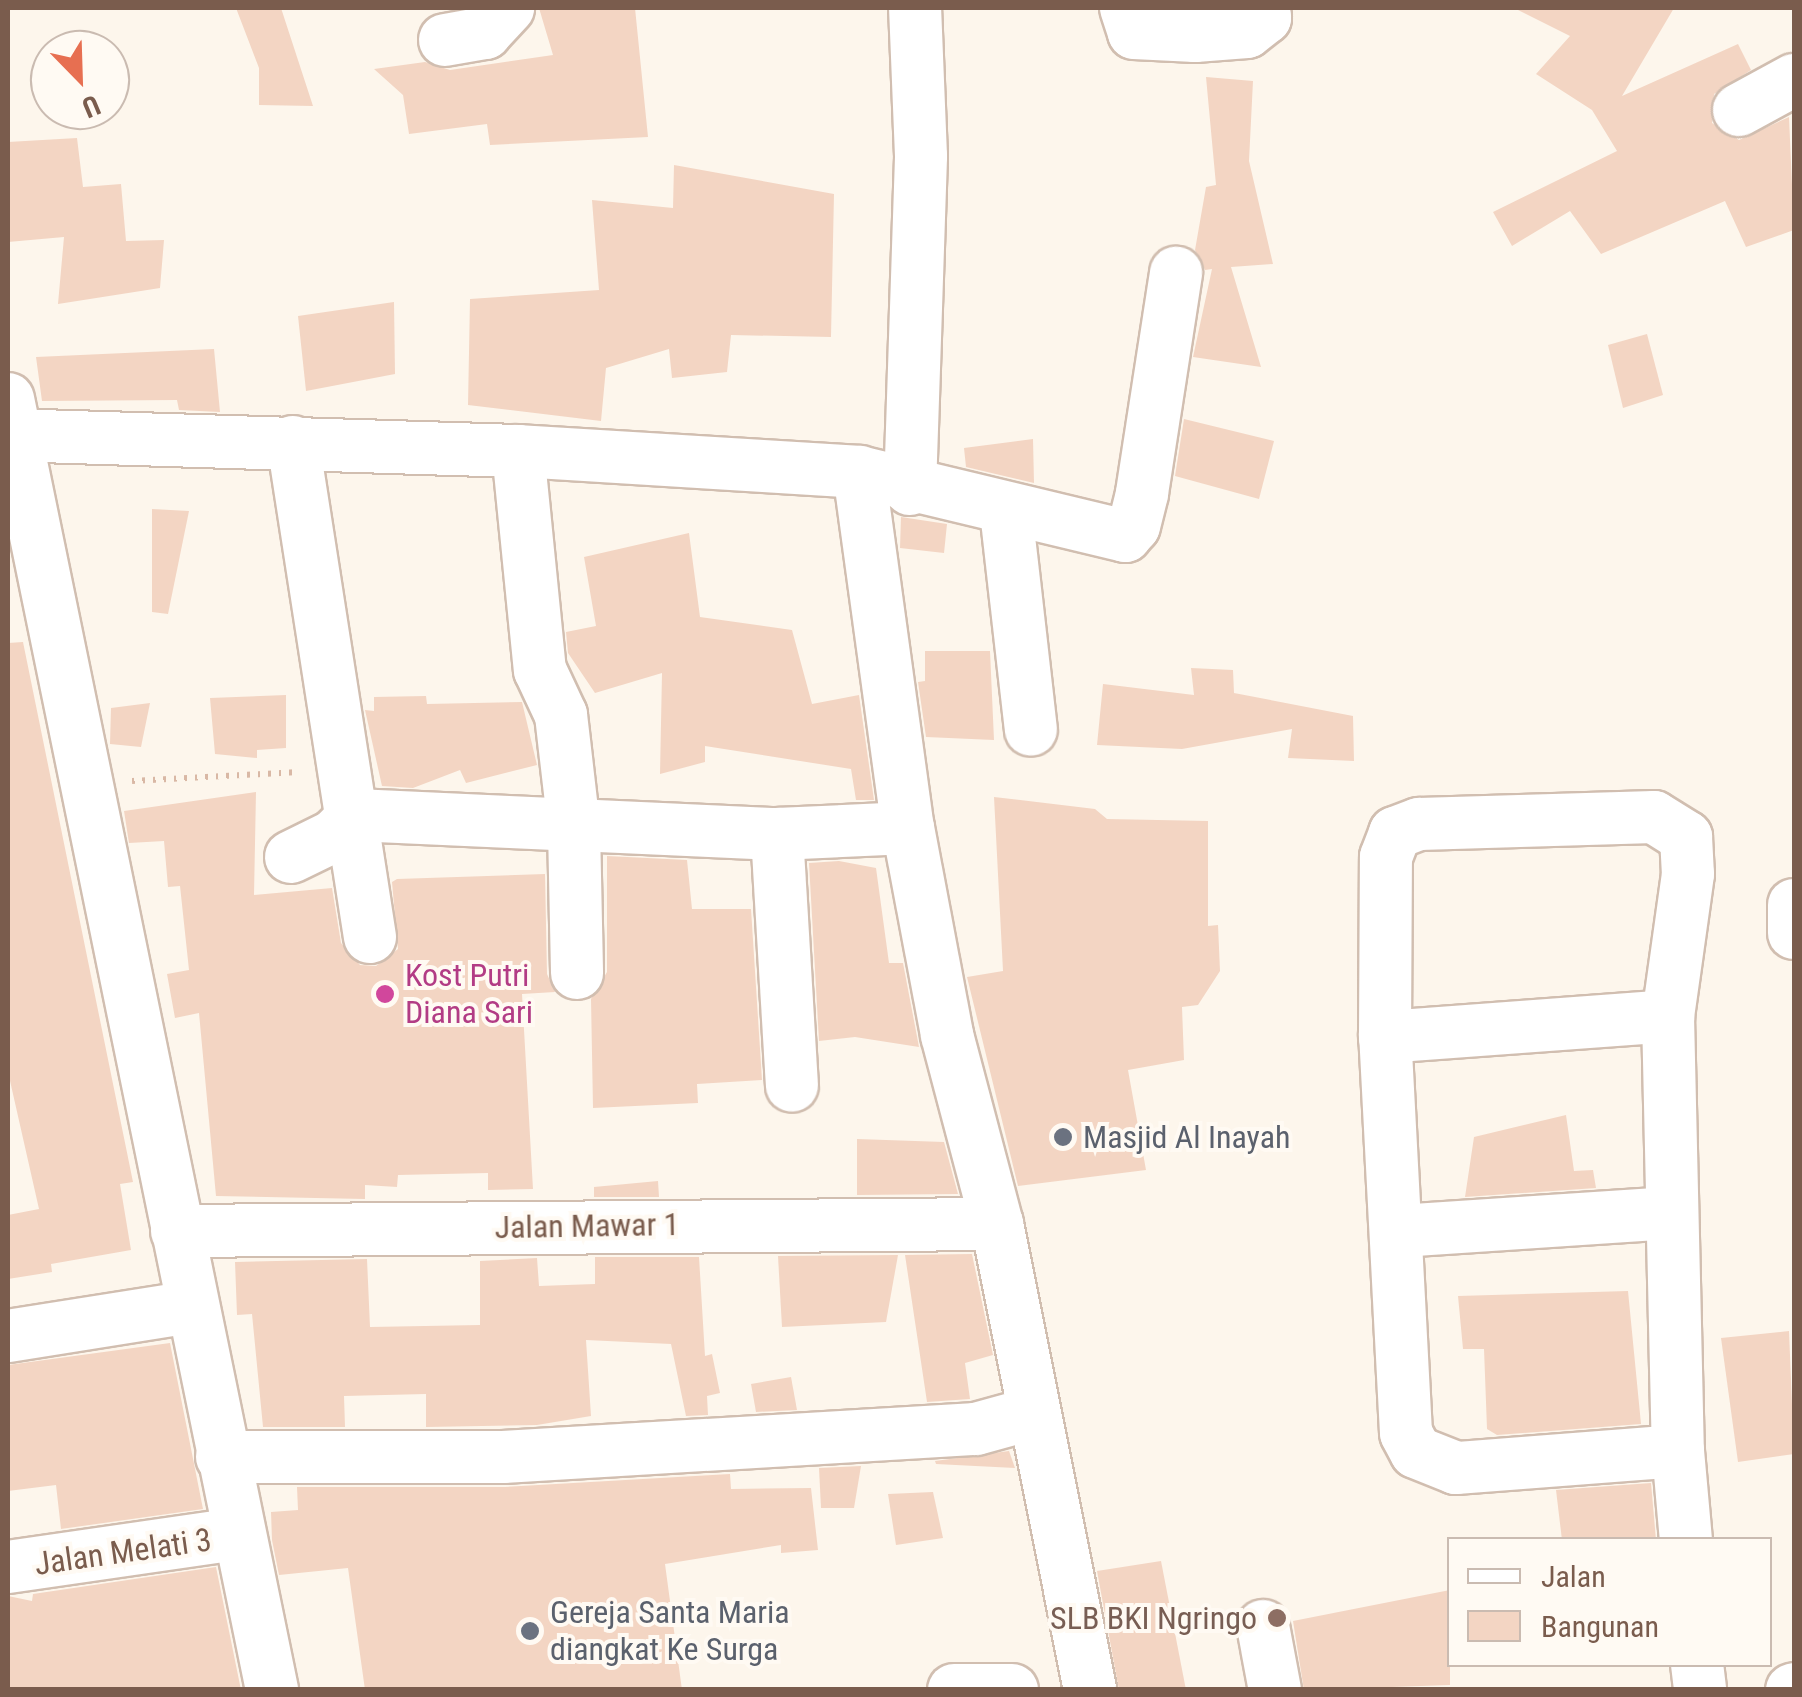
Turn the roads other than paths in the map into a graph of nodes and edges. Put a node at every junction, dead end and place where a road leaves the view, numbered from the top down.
1 (508, 8) edge
2 (915, 8) edge
3 (1126, 8) edge
4 (1264, 8) edge
5 (445, 40) dead end
6 (1794, 80) edge
7 (1739, 110) dead end
8 (1176, 273) dead end
9 (10, 422) edge
10 (293, 442) junction
11 (518, 451) junction
12 (859, 472) junction
13 (910, 489) junction
14 (1006, 511) junction
15 (1031, 730) dead end
16 (352, 792) junction
17 (574, 828) junction
18 (908, 828) junction
19 (777, 834) junction
20 (292, 857) dead end
21 (1794, 905) edge
22 (1794, 933) edge
23 (370, 937) dead end
24 (577, 973) dead end
25 (1668, 1016) junction
26 (1384, 1038) junction
27 (792, 1086) dead end
28 (1671, 1213) junction
29 (996, 1224) junction
30 (177, 1231) junction
31 (1399, 1231) junction
32 (192, 1306) junction
33 (8, 1336) edge
34 (1034, 1413) junction
35 (1678, 1451) junction
36 (222, 1457) junction
37 (238, 1534) junction
38 (1686, 1537) edge
39 (8, 1567) edge
40 (1263, 1626) dead end
41 (272, 1690) edge
42 (954, 1690) edge
43 (1012, 1690) edge
44 (1090, 1690) edge
45 (1275, 1690) edge

1 - 5 street
2 - 13 street
3 - 4 street
6 - 7 street
8 - 14 street
9 - 10 street
9 - 30 street
10 - 11 street
10 - 16 street
11 - 12 street
11 - 17 street
12 - 13 street
12 - 18 street
13 - 14 street
14 - 15 street
16 - 17 street
16 - 20 street
16 - 23 street
17 - 19 street
17 - 24 street
18 - 19 street
18 - 29 street
19 - 27 street
21 - 22 street
25 - 26 street
25 - 26 street
25 - 28 street
26 - 31 street
28 - 31 street
28 - 35 street
29 - 30 street, Jalan Mawar 1
29 - 34 street
30 - 32 street
31 - 35 street
32 - 33 street
32 - 36 street
34 - 36 street
34 - 44 street
35 - 38 street
36 - 37 street
37 - 39 street, Jalan Melati 3
37 - 41 street
40 - 45 street
42 - 43 street

